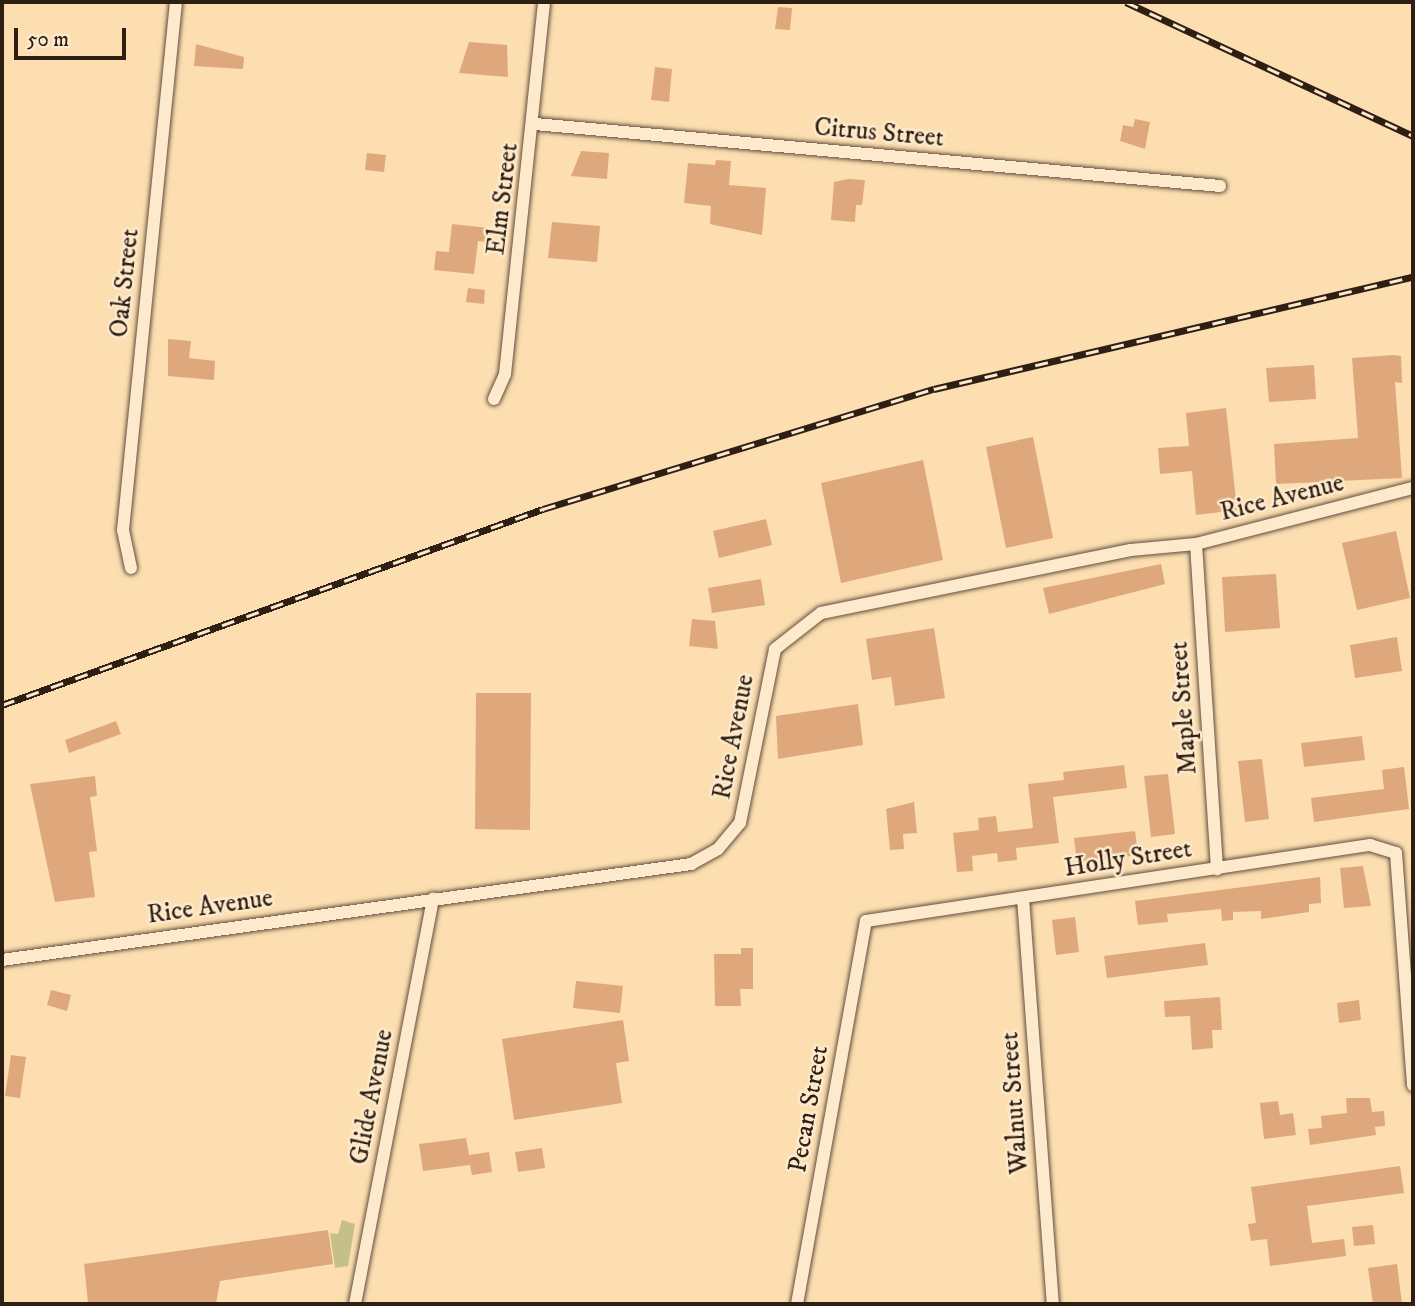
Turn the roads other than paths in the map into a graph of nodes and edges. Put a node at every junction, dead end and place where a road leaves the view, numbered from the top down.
1 (176, 2) edge
2 (544, 2) edge
3 (535, 124) junction
4 (1220, 186) dead end
5 (494, 399) dead end
6 (1413, 488) edge
7 (1196, 544) junction
8 (131, 568) dead end
9 (1217, 869) junction
10 (433, 898) junction
11 (1023, 898) junction
12 (866, 921) joint
13 (2, 960) edge
14 (1413, 1085) edge
15 (355, 1304) edge
16 (797, 1304) edge
17 (1053, 1304) edge

1 - 8 street, Oak Street
2 - 3 street, Elm Street
3 - 4 street, Citrus Street
3 - 5 street, Elm Street
6 - 7 street, Rice Avenue
7 - 9 street, Maple Street
7 - 10 street, Rice Avenue
9 - 11 street, Holly Street
9 - 14 street, Holly Street
10 - 13 street, Rice Avenue
10 - 15 street, Glide Avenue
11 - 12 street, Holly Street
11 - 17 street, Walnut Street
12 - 16 street, Pecan Street

